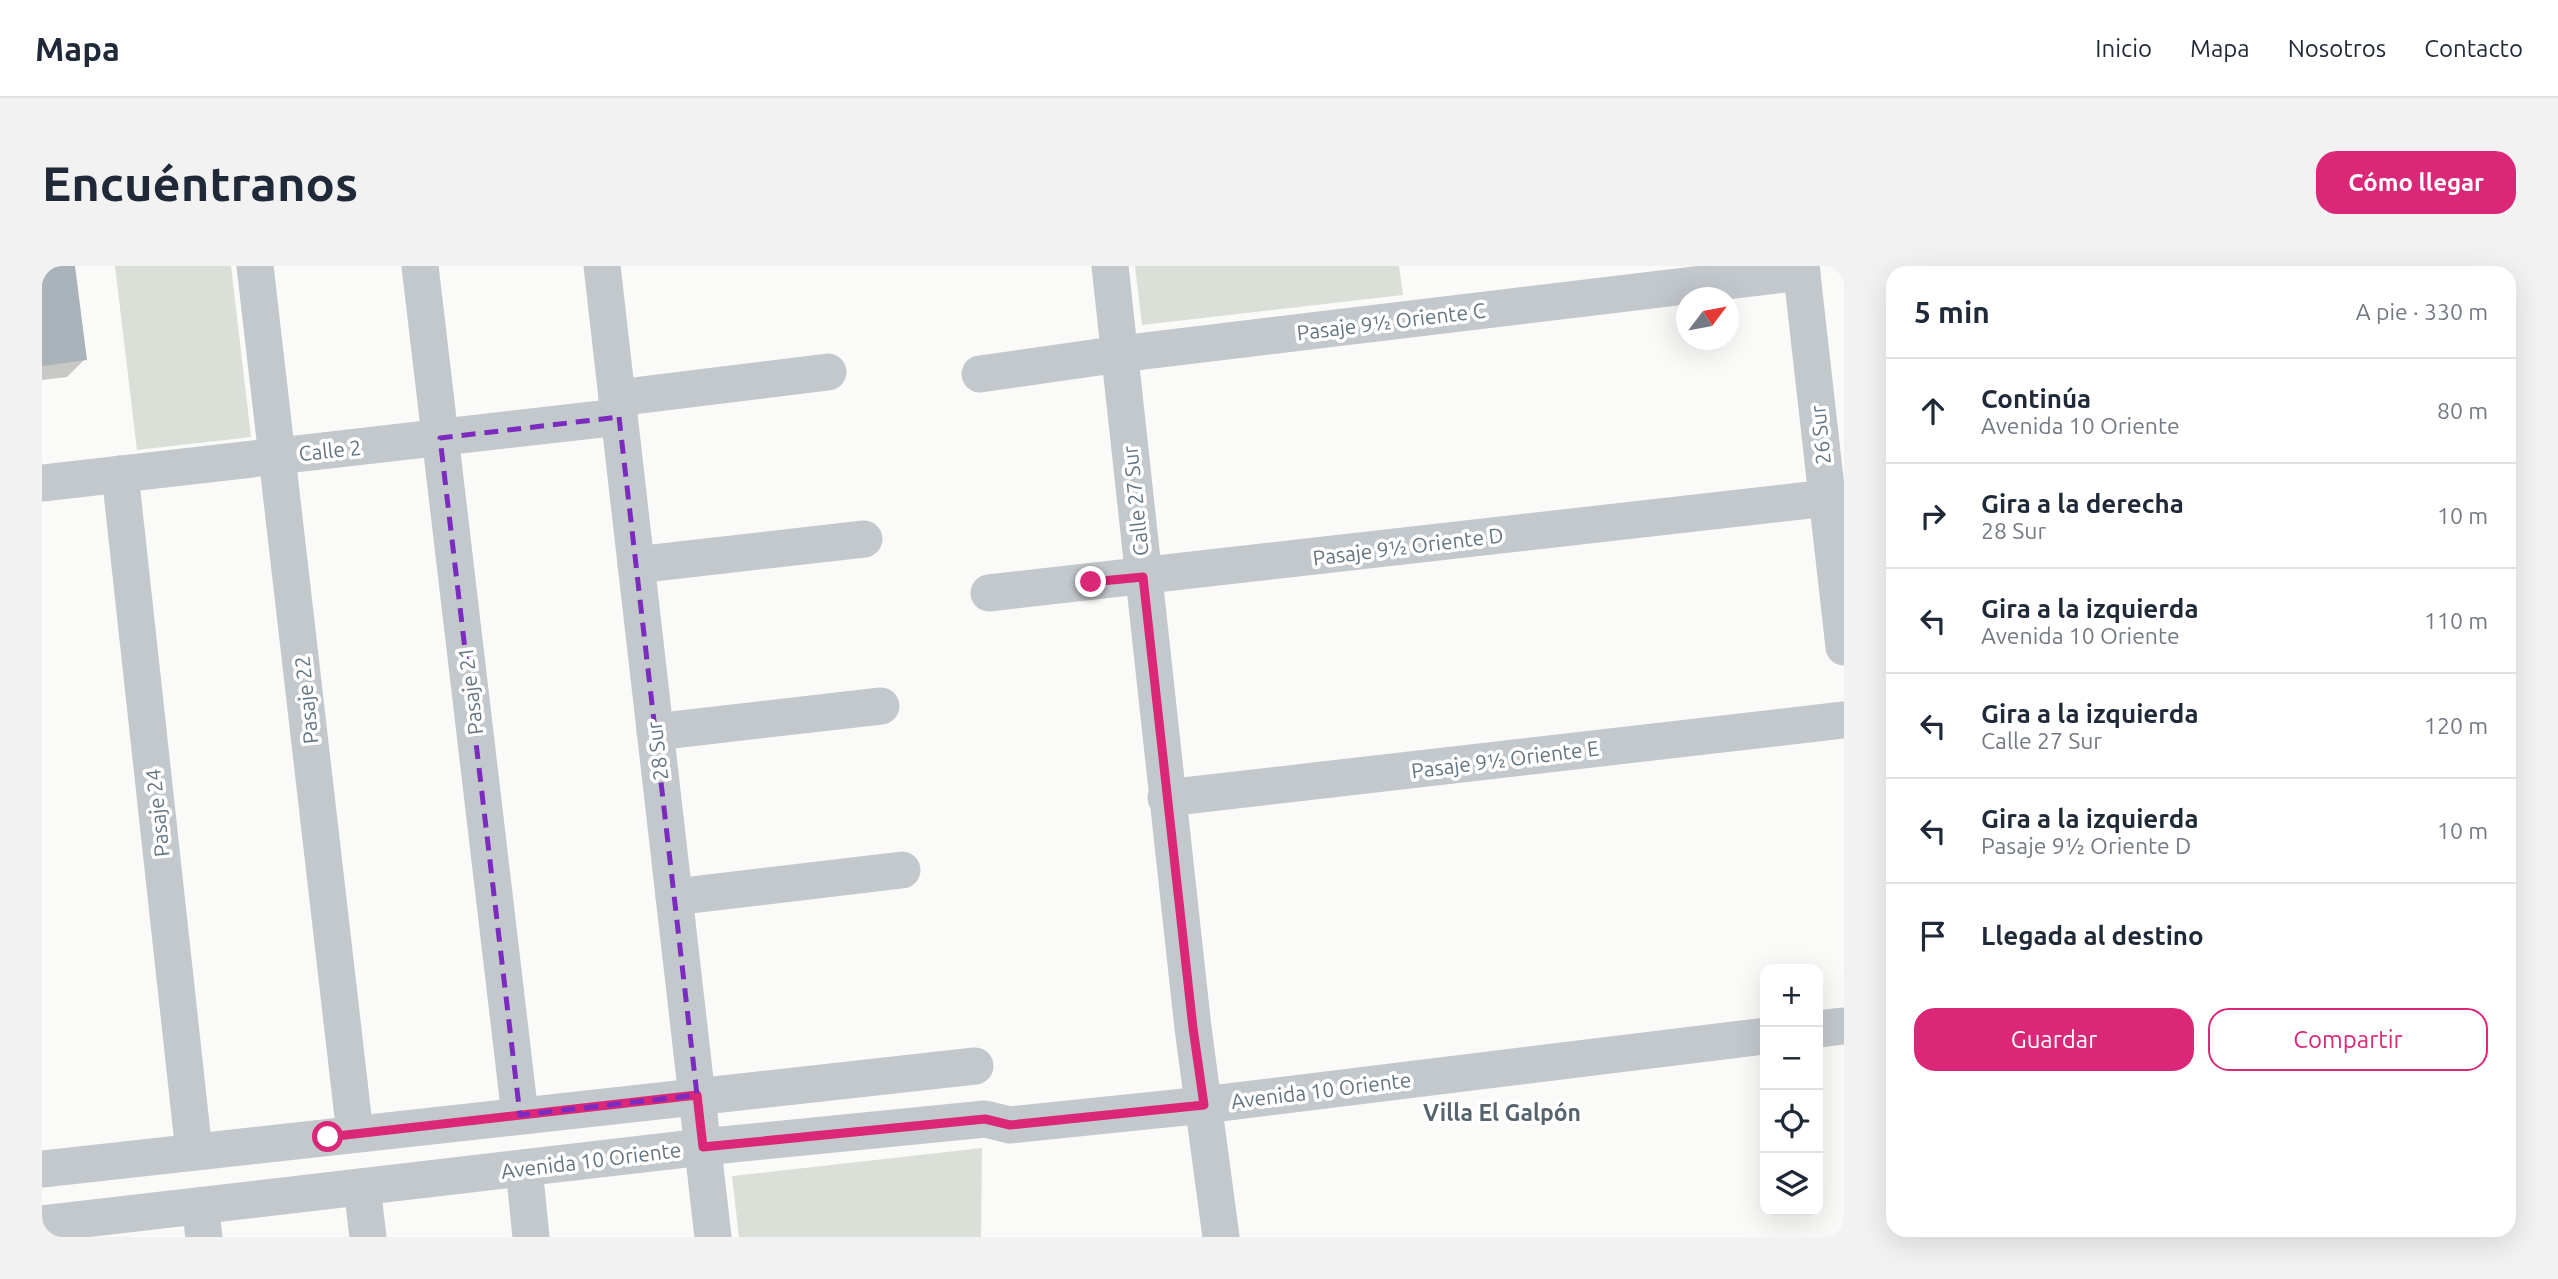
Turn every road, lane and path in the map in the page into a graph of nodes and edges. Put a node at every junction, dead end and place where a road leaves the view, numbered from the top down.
1 (255, 266) edge
2 (420, 266) edge
3 (601, 266) edge
4 (1110, 266) edge
5 (1802, 269) edge
6 (1120, 354) junction
7 (828, 372) dead end
8 (980, 374) dead end
9 (618, 408) junction
10 (440, 438) junction
11 (278, 456) junction
12 (120, 474) junction
13 (42, 483) edge
14 (1827, 498) junction
15 (864, 539) dead end
16 (636, 565) junction
17 (1143, 577) junction
18 (989, 593) dead end
19 (1844, 647) edge
20 (881, 706) dead end
21 (1844, 720) edge
22 (655, 732) junction
23 (1166, 798) junction
24 (902, 870) dead end
25 (674, 897) junction
26 (1844, 1026) edge
27 (1823, 1028) edge
28 (1760, 1037) edge
29 (975, 1066) dead end
30 (697, 1095) junction
31 (1204, 1105) junction
32 (520, 1115) junction
33 (355, 1134) junction
34 (703, 1147) junction
35 (194, 1152) junction
36 (524, 1168) junction
37 (42, 1169) edge
38 (362, 1186) junction
39 (202, 1221) edge
40 (42, 1224) edge
41 (368, 1237) edge
42 (531, 1237) edge
43 (713, 1237) edge
44 (1221, 1237) edge

1 - 11 street, Pasaje 22
2 - 10 street, Pasaje 21
3 - 9 street, 28 Sur
4 - 6 street, Calle 27 Sur
5 - 6 street, Pasaje 9½ Oriente C
5 - 14 street, 26 Sur
6 - 8 street, Pasaje 9½ Oriente C
6 - 17 street, Calle 27 Sur
7 - 9 street, Calle 2
9 - 10 street, Calle 2
9 - 16 street, 28 Sur
10 - 11 street, Calle 2
10 - 32 street, Pasaje 21
11 - 12 street, Calle 2
11 - 33 street, Pasaje 22
12 - 13 street, Calle 2
12 - 35 street, Pasaje 24
14 - 17 street, Pasaje 9½ Oriente D
14 - 19 street, 26 Sur
15 - 16 street
16 - 22 street, 28 Sur
17 - 18 street, Pasaje 9½ Oriente D
17 - 23 street, Calle 27 Sur
20 - 22 street
21 - 23 street, Pasaje 9½ Oriente E
22 - 25 street, 28 Sur
23 - 31 street, Calle 27 Sur
24 - 25 street
25 - 30 street, 28 Sur
26 - 27 street
28 - 31 street, Avenida 10 Oriente
29 - 30 street
30 - 32 street
30 - 34 street, 28 Sur
31 - 34 street, Avenida 10 Oriente
31 - 44 street, Calle 27 Sur
32 - 33 street
33 - 35 street
34 - 36 street, Avenida 10 Oriente
34 - 43 street, 28 Sur
35 - 37 street
36 - 38 street, Avenida 10 Oriente
36 - 42 street
38 - 39 street, Avenida 10 Oriente
38 - 41 street
39 - 40 street, Avenida 10 Oriente

